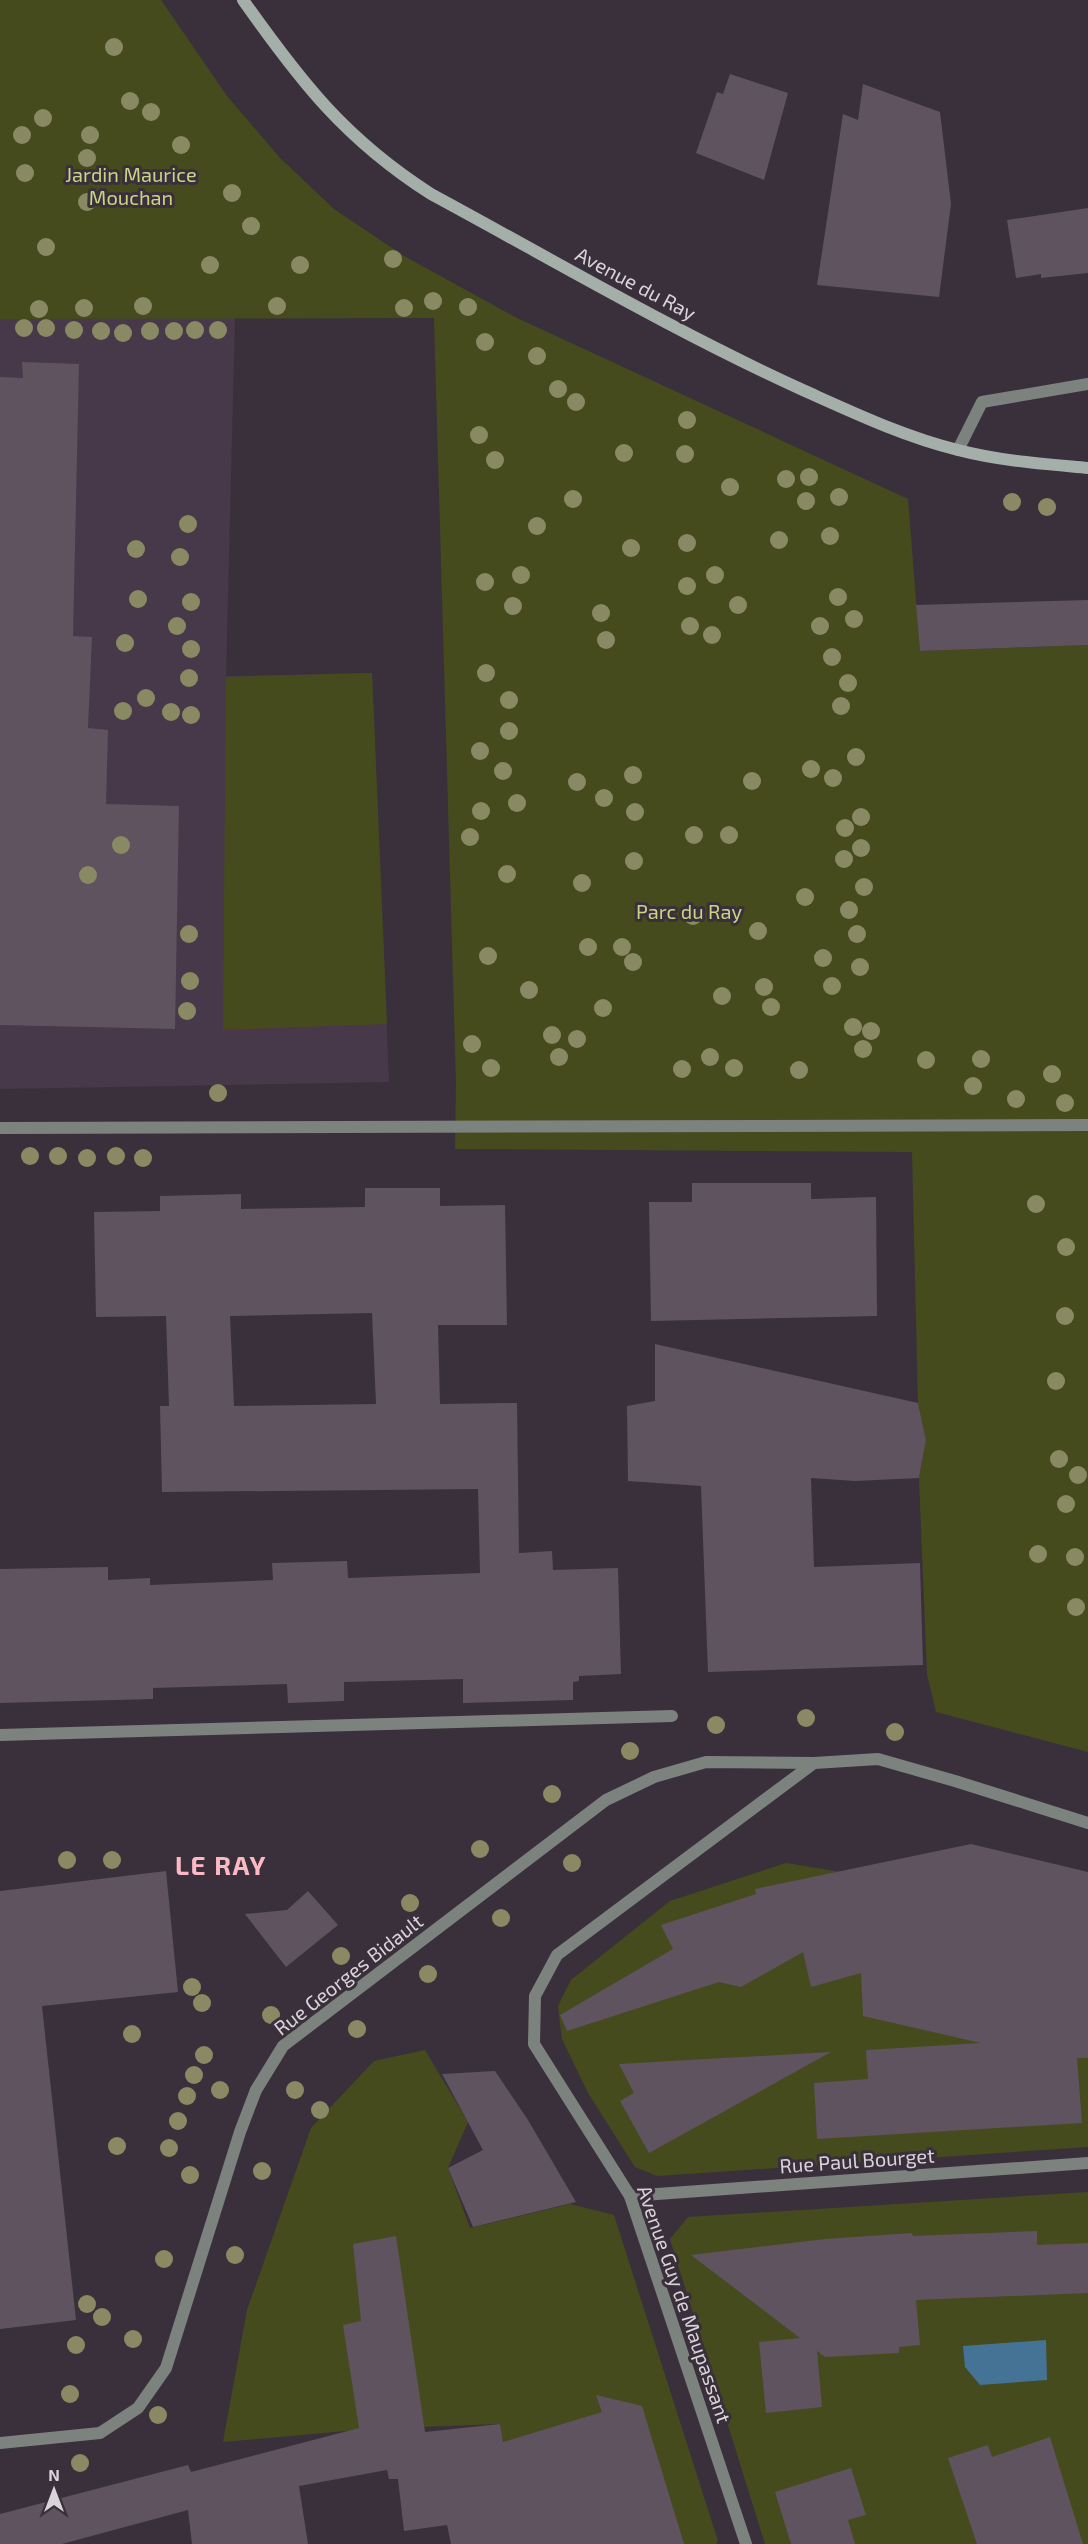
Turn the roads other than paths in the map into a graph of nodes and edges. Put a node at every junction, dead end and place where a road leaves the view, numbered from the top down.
1 (243, 0) edge
2 (1088, 384) edge
3 (958, 450) junction
4 (1088, 468) edge
5 (1088, 1125) edge
6 (0, 1128) edge
7 (672, 1716) dead end
8 (0, 1735) edge
9 (814, 1763) junction
10 (1088, 1823) edge
11 (1088, 2163) edge
12 (630, 2196) junction
13 (0, 2443) edge
14 (746, 2544) edge

1 - 3 main road, Avenue du Ray
2 - 3 street
3 - 4 main road, Avenue du Ray
5 - 6 street
7 - 8 street
9 - 10 street, Rue Georges Bidault
9 - 12 street, Avenue Guy de Maupassant
9 - 13 street, Rue Georges Bidault
11 - 12 street, Rue Paul Bourget
12 - 14 street, Avenue Guy de Maupassant

